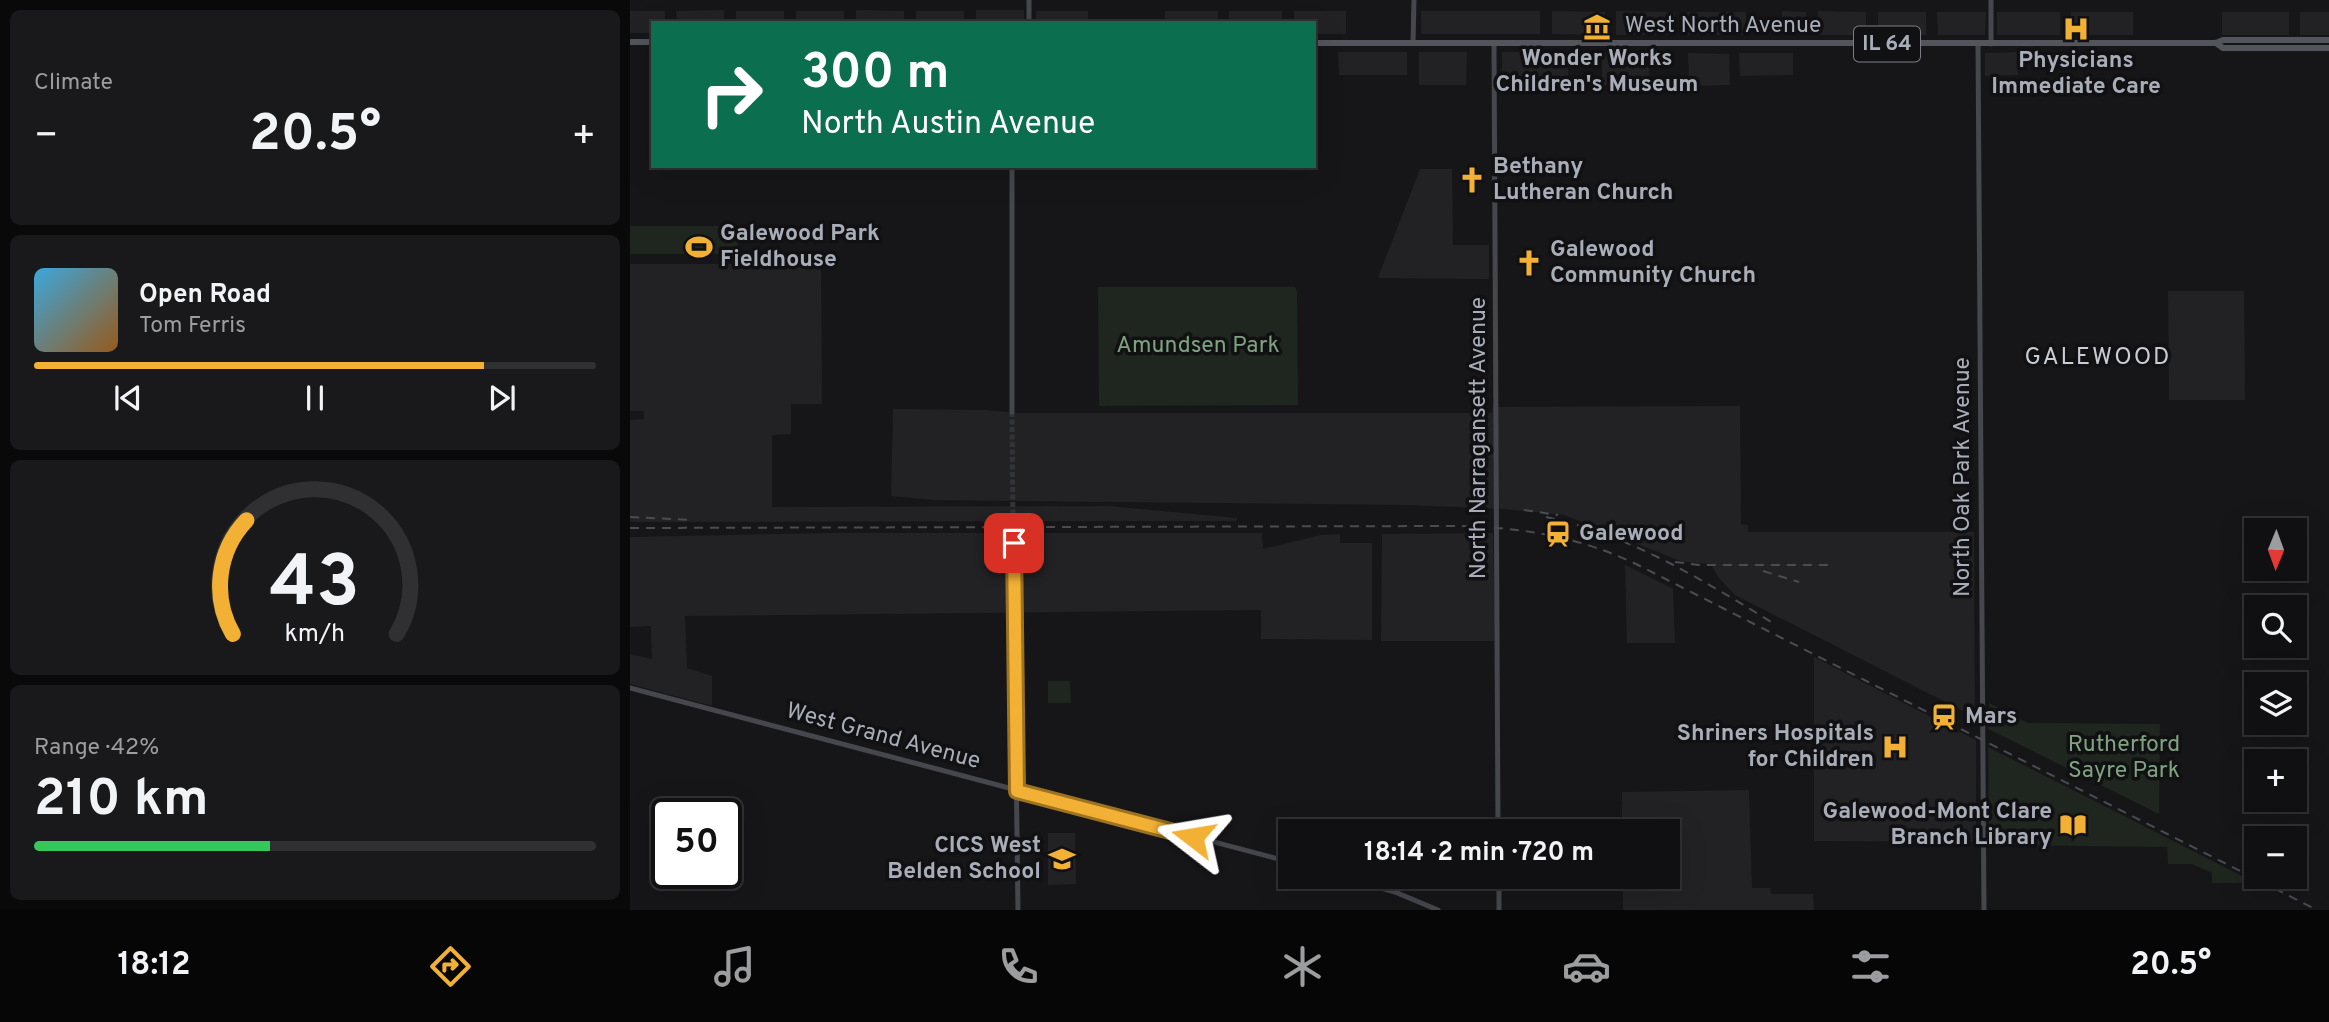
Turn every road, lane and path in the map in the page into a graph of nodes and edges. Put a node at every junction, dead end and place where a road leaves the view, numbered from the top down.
1 (1029, 0) edge
2 (1414, 0) edge
3 (1991, 0) edge
4 (1029, 21) edge
5 (2329, 40) edge
6 (630, 42) edge
7 (651, 42) edge
8 (1316, 43) edge
9 (1413, 43) junction
10 (2216, 43) junction
11 (1494, 44) junction
12 (1978, 44) junction
13 (1991, 44) junction
14 (2329, 48) edge
15 (1012, 168) edge
16 (1014, 412) tunnel mouth
17 (1015, 532) tunnel mouth
18 (630, 688) edge
19 (1017, 791) junction
20 (1498, 819) edge
21 (1278, 859) edge
22 (1386, 889) edge
23 (1499, 889) edge
24 (1018, 910) edge
25 (1438, 910) edge
26 (1499, 910) edge
27 (1984, 910) edge

1 - 4 street
2 - 9 street
3 - 13 street
5 - 10 main road, West North Avenue / IL 64
6 - 7 main road
8 - 9 main road, West North Avenue / IL 64
9 - 11 main road, West North Avenue / IL 64
10 - 13 main road, West North Avenue / IL 64
10 - 14 main road, West North Avenue / IL 64
11 - 12 main road, West North Avenue / IL 64
11 - 20 street, North Narragansett Avenue
12 - 13 main road, West North Avenue / IL 64
12 - 27 street, North Oak Park Avenue
15 - 16 street
17 - 19 street
18 - 19 street, West Grand Avenue
19 - 21 street, West Grand Avenue
19 - 24 street
22 - 25 street
23 - 26 street

